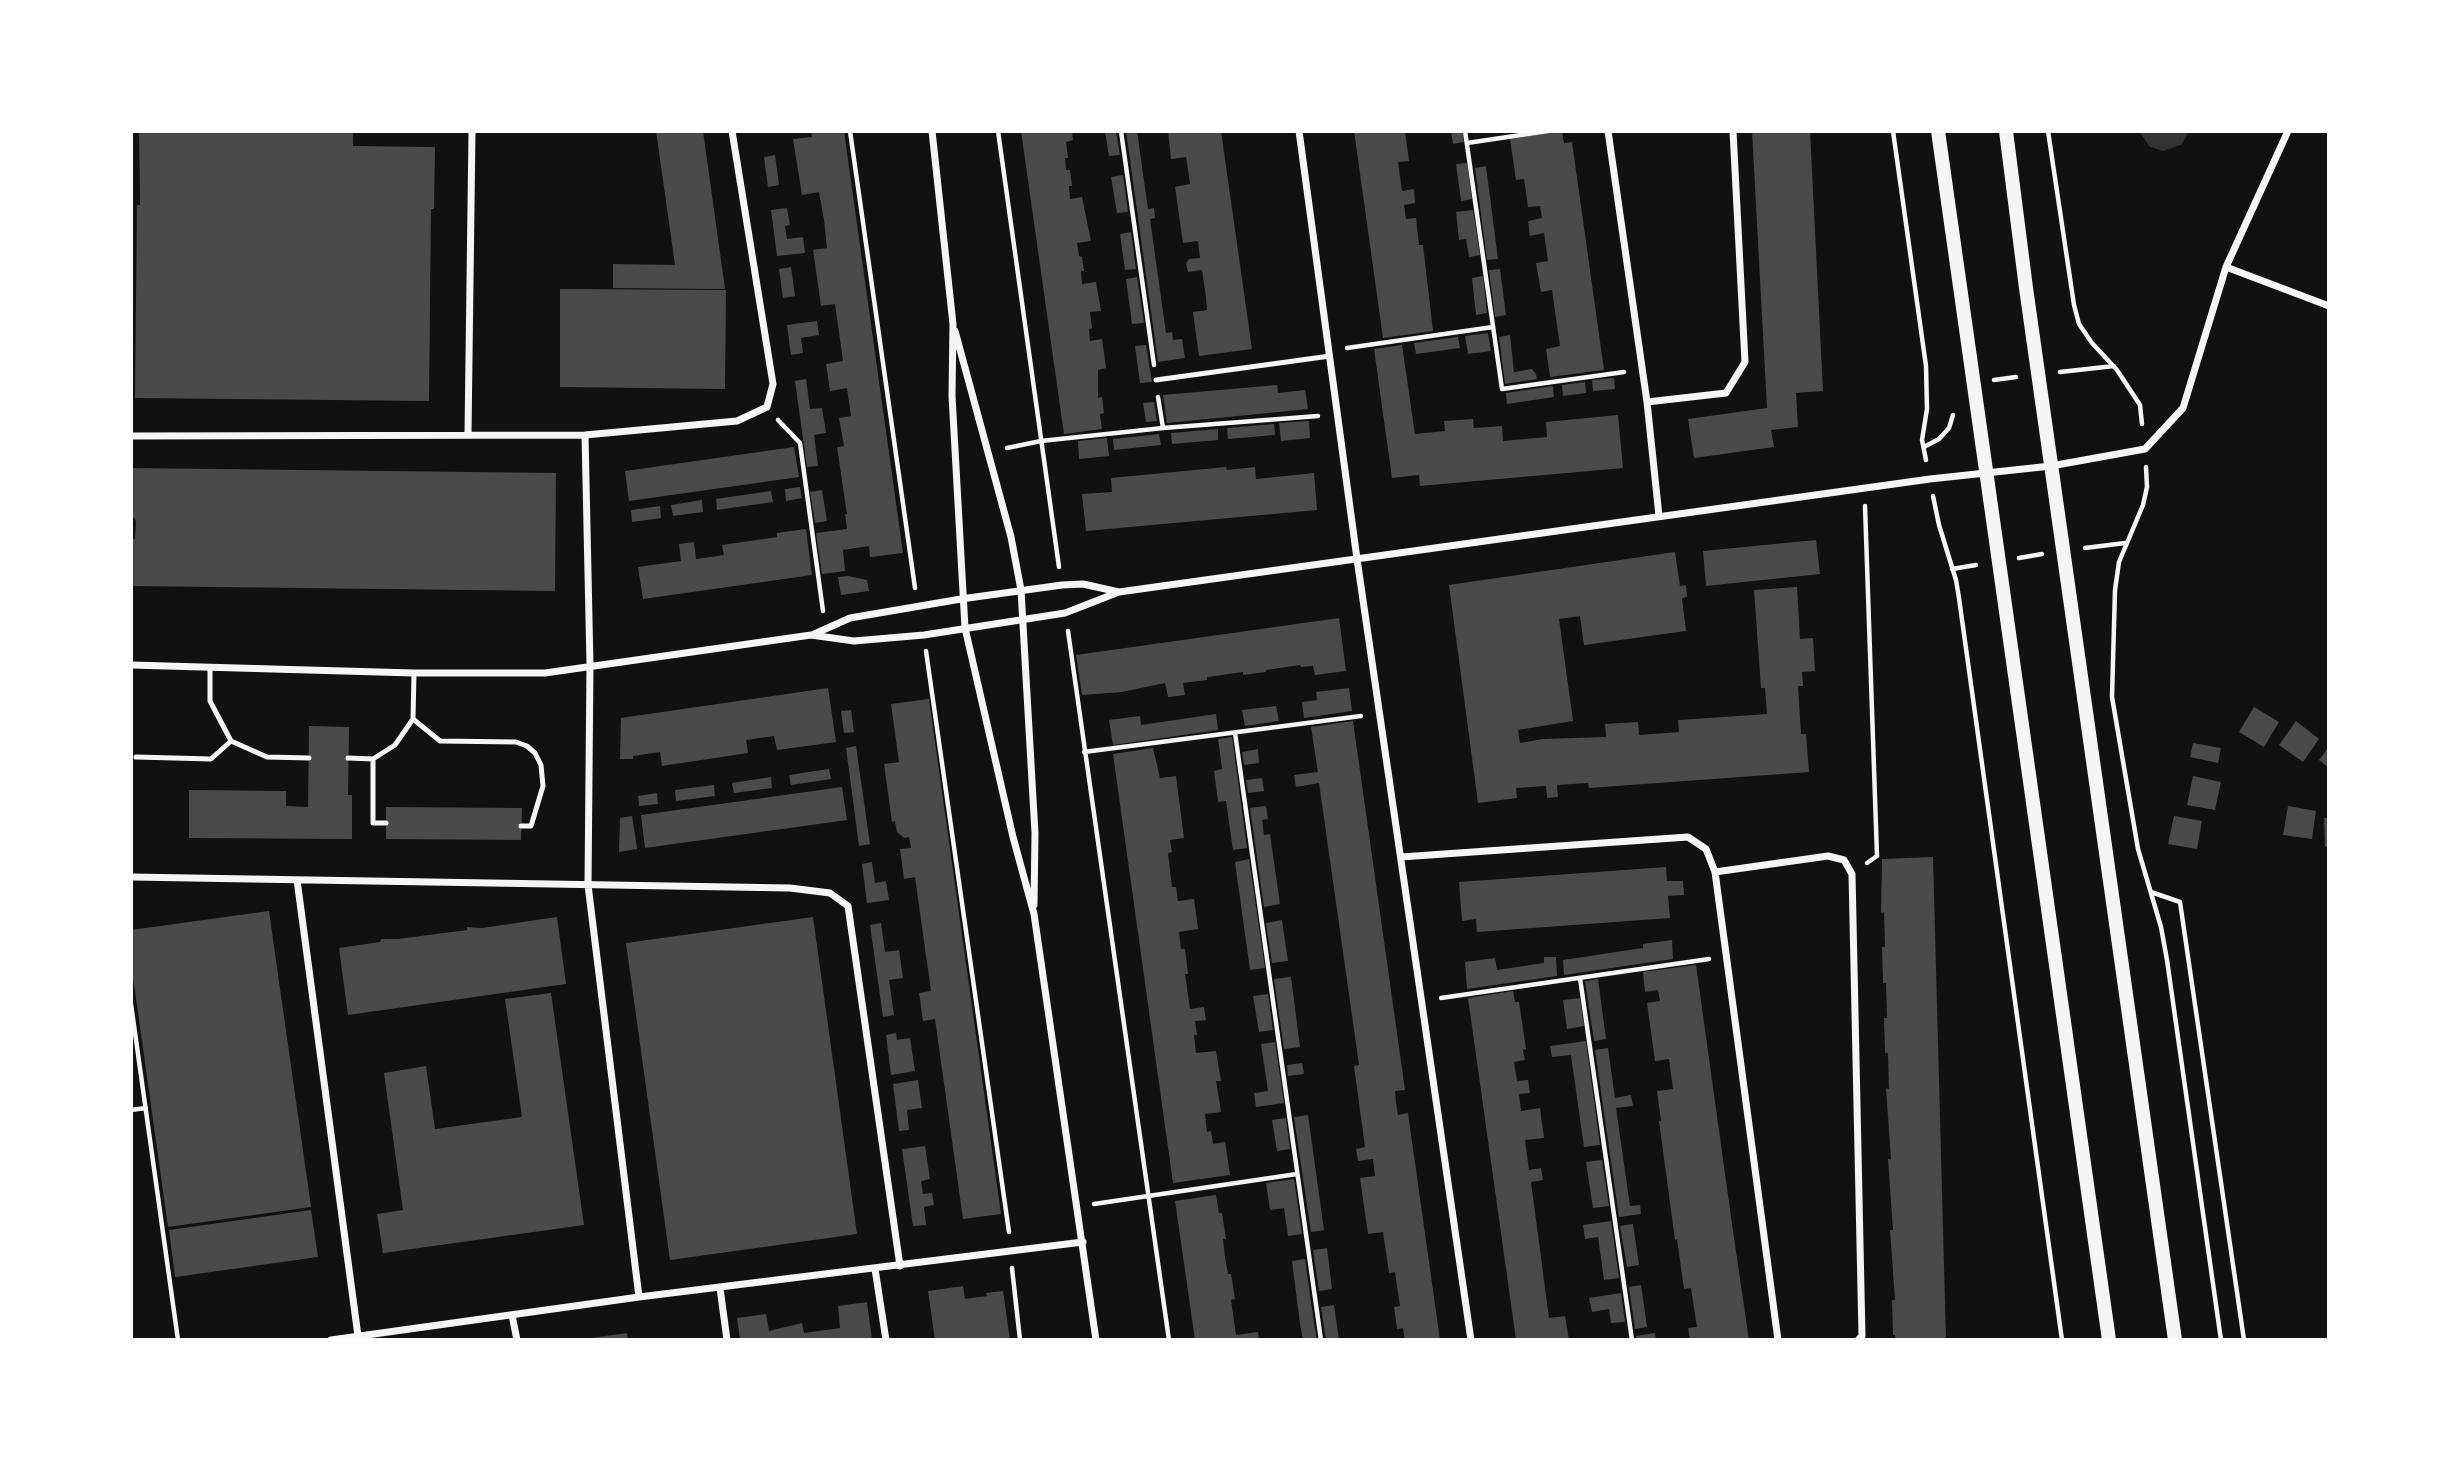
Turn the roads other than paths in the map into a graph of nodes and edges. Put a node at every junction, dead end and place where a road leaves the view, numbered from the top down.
1 (472, 131) edge
2 (732, 131) edge
3 (932, 131) edge
4 (1299, 131) edge
5 (1608, 131) edge
6 (1733, 131) edge
7 (1938, 131) edge
8 (2006, 131) edge
9 (2288, 131) edge
10 (2226, 267) junction
11 (2329, 306) edge
12 (953, 324) junction
13 (1329, 354) junction
14 (1156, 380) road end
15 (1647, 402) junction
16 (468, 434) junction
17 (584, 435) junction
18 (131, 436) edge
19 (2051, 466) junction
20 (1985, 473) junction
21 (1659, 516) junction
22 (1357, 559) junction
23 (1021, 590) junction
24 (1119, 592) junction
25 (961, 598) junction
26 (1024, 619) junction
27 (965, 628) junction
28 (811, 635) junction
29 (131, 665) edge
30 (590, 665) junction
31 (210, 668) junction
32 (414, 673) junction
33 (413, 719) junction
34 (231, 741) junction
35 (136, 757) dead end
36 (309, 758) dead end
37 (348, 758) dead end
38 (373, 759) junction
39 (386, 823) dead end
40 (521, 826) dead end
41 (1401, 858) junction
42 (1715, 872) junction
43 (131, 877) edge
44 (296, 880) junction
45 (588, 885) junction
46 (1034, 914) junction
47 (1083, 1242) junction
48 (900, 1266) junction
49 (875, 1269) junction
50 (720, 1287) junction
51 (639, 1297) junction
52 (512, 1315) junction
53 (358, 1336) junction
54 (331, 1340) edge
55 (517, 1340) edge
56 (727, 1340) edge
57 (886, 1340) edge
58 (1096, 1340) edge
59 (1471, 1340) edge
60 (1778, 1340) edge
61 (1858, 1340) edge
62 (2109, 1340) edge
63 (2175, 1340) edge

1 - 16 street
2 - 17 street
3 - 12 street
4 - 13 street
5 - 15 street
6 - 15 street
7 - 20 main road
8 - 19 main road
9 - 10 street
10 - 11 street
10 - 19 street
12 - 23 street
12 - 25 street
13 - 14 lane
13 - 22 street
15 - 21 street
16 - 17 street
16 - 18 street
17 - 30 street
19 - 20 street
19 - 63 main road
20 - 21 street
20 - 62 main road
21 - 22 street
22 - 24 street
22 - 41 street
23 - 24 street
23 - 25 street
23 - 26 street
24 - 26 street
25 - 27 street
25 - 28 street
26 - 27 street
26 - 46 street
27 - 28 street
27 - 46 street
28 - 30 street
29 - 31 street
30 - 32 street
30 - 45 street
31 - 32 street
31 - 34 lane
32 - 33 lane
33 - 38 lane
33 - 40 lane
34 - 35 lane
34 - 36 lane
37 - 38 lane
38 - 39 lane
41 - 42 street
41 - 59 street
42 - 60 street
42 - 61 street
43 - 44 street
44 - 45 street
44 - 53 street
45 - 48 street
45 - 51 street
46 - 47 street
47 - 48 street
47 - 58 street
48 - 49 street
49 - 50 street
49 - 57 street
50 - 51 street
50 - 56 street
51 - 52 street
52 - 53 street
52 - 55 street
53 - 54 street

